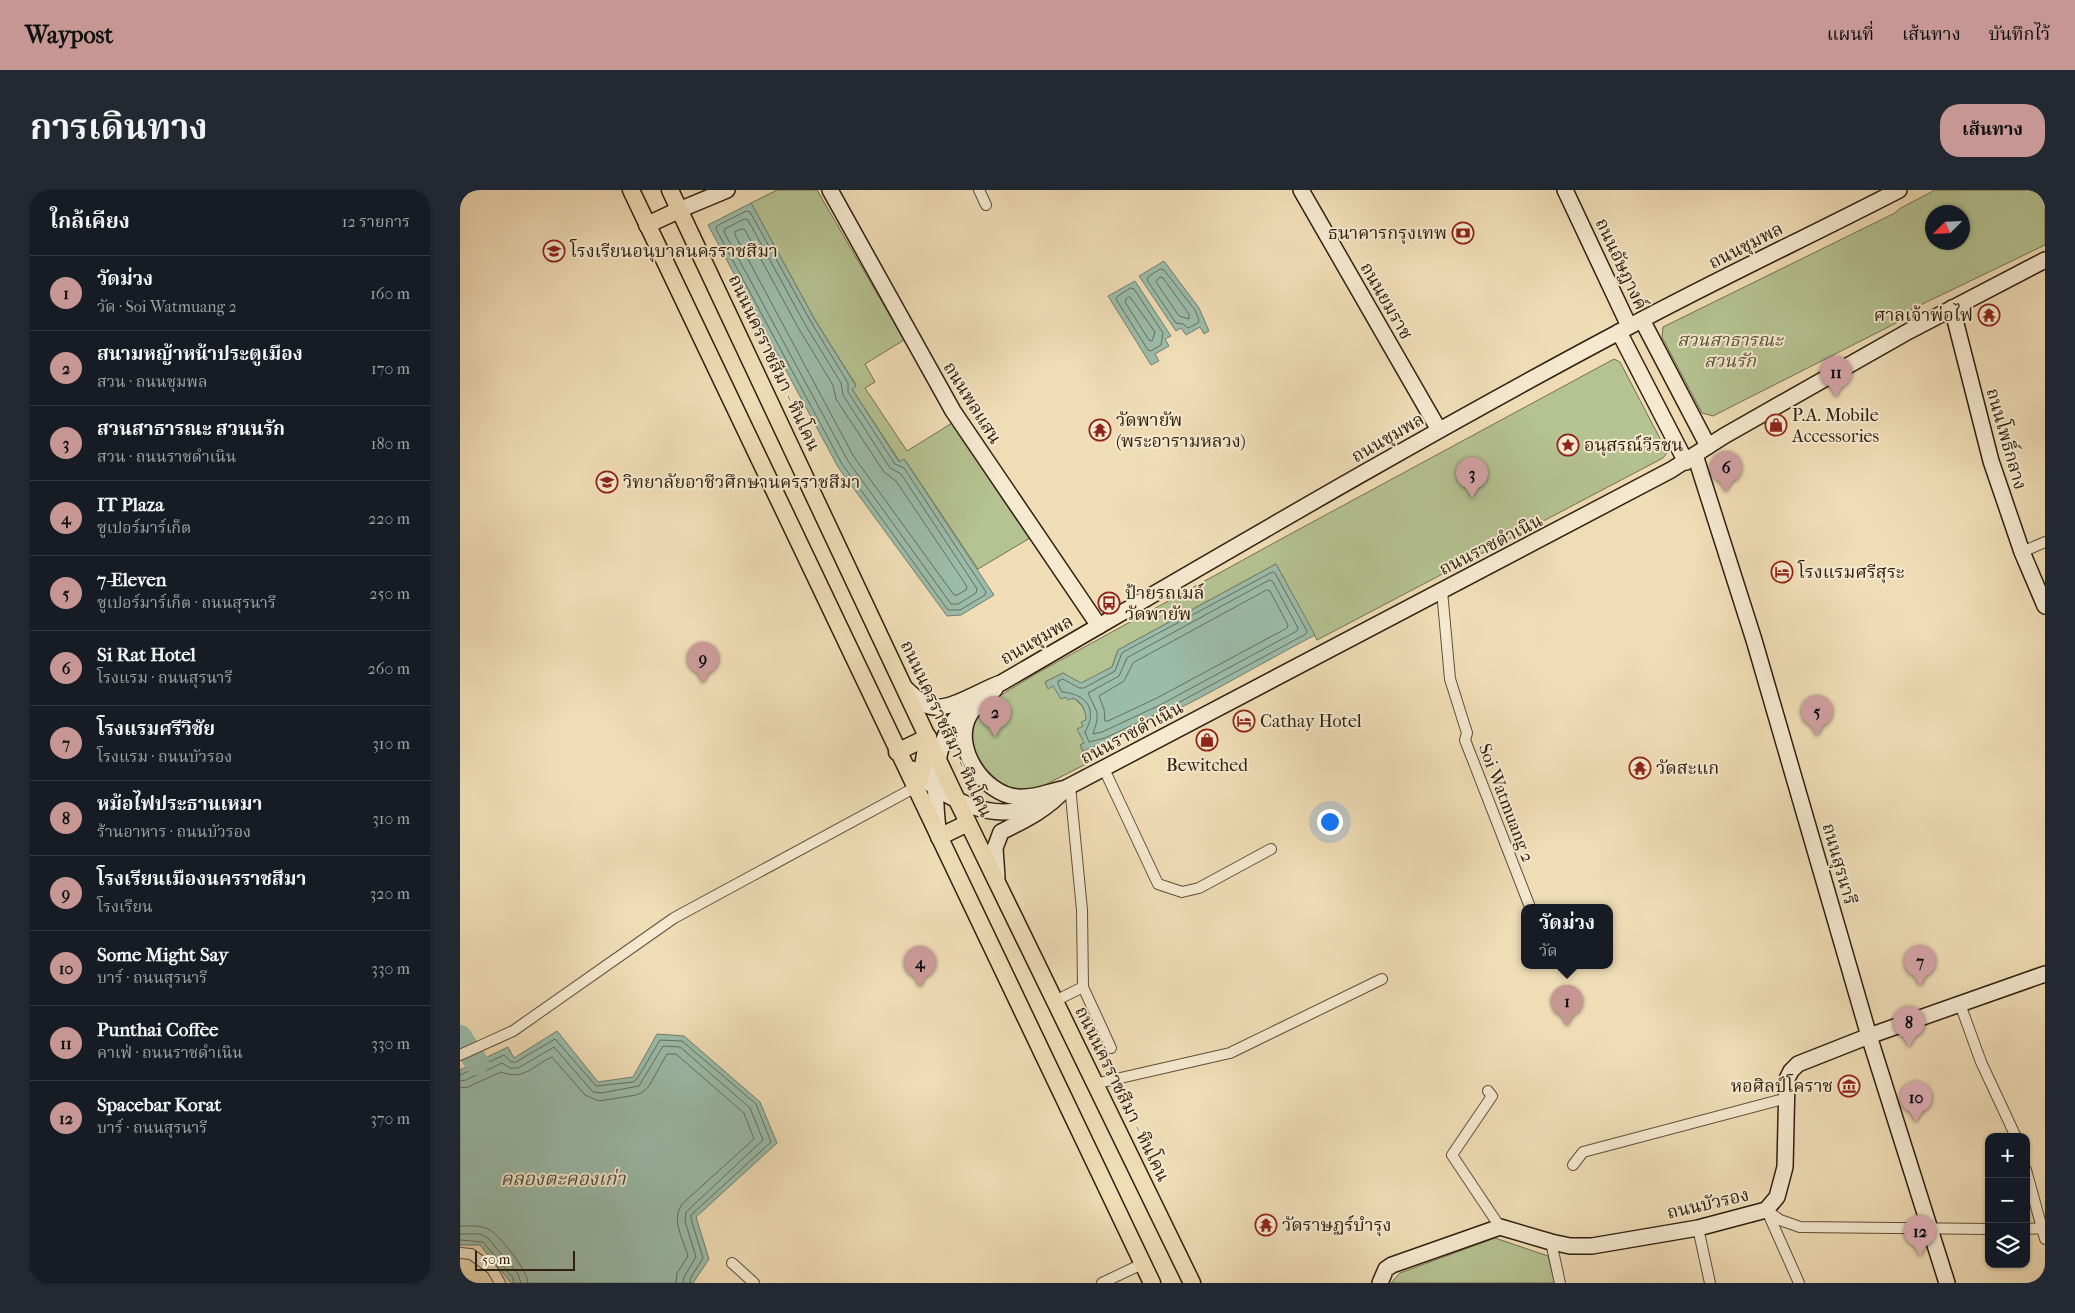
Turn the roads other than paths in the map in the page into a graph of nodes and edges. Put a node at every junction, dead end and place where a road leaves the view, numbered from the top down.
1 (631, 190) edge
2 (670, 190) edge
3 (727, 190) edge
4 (830, 190) edge
5 (978, 190) edge
6 (1301, 190) edge
7 (1566, 190) edge
8 (1899, 190) edge
9 (986, 205) dead end
10 (680, 210) junction
11 (647, 225) junction
12 (2045, 260) edge
13 (1952, 308) junction
14 (1630, 326) junction
15 (1439, 430) junction
16 (1708, 446) junction
17 (1690, 458) junction
18 (2045, 542) edge
19 (2022, 552) junction
20 (1442, 591) junction
21 (2045, 606) edge
22 (1099, 626) junction
23 (1001, 683) junction
24 (904, 686) junction
25 (928, 737) junction
26 (897, 752) junction
27 (938, 759) junction
28 (1104, 769) junction
29 (918, 782) junction
30 (935, 787) junction
31 (1068, 787) junction
32 (956, 798) junction
33 (968, 823) junction
34 (939, 837) junction
35 (1271, 849) dead end
36 (998, 885) junction
37 (1529, 904) edge
38 (2045, 974) edge
39 (1382, 979) dead end
40 (1083, 988) junction
41 (1054, 1001) junction
42 (1960, 1004) junction
43 (1869, 1036) junction
44 (1111, 1048) dead end
45 (460, 1055) edge
46 (1094, 1084) junction
47 (1488, 1091) dead end
48 (1787, 1098) junction
49 (2014, 1133) edge
50 (1573, 1165) dead end
51 (2028, 1178) edge
52 (1766, 1210) junction
53 (1500, 1227) junction
54 (1698, 1228) junction
55 (2044, 1228) edge
56 (1930, 1229) junction
57 (1985, 1229) edge
58 (2030, 1229) edge
59 (2045, 1239) edge
60 (1552, 1242) junction
61 (460, 1253) edge
62 (732, 1263) dead end
63 (1142, 1264) junction
64 (500, 1283) edge
65 (754, 1283) edge
66 (1102, 1283) edge
67 (1152, 1283) edge
68 (1192, 1283) edge
69 (1380, 1283) edge
70 (1560, 1283) edge
71 (1710, 1283) edge
72 (1799, 1283) edge
73 (1947, 1283) edge

1 - 11 main road
2 - 10 main road, ถนนนครราชสีมา - หินโคน
3 - 10 main road
4 - 22 main road, ถนนพลแสน
5 - 9 street
6 - 15 main road, ถนนยมราช
7 - 14 main road, ถนนอัษฎางค์
8 - 14 main road, ถนนชุมพล
10 - 11 main road
10 - 24 main road, ถนนนครราชสีมา - หินโคน
11 - 26 main road
12 - 13 main road, ถนนราชดำเนิน
13 - 16 main road, ถนนราชดำเนิน
13 - 19 main road, ถนนโพธิ์กลาง
14 - 15 main road, ถนนชุมพล
14 - 16 main road
14 - 17 main road, ถนนสุรนารี
15 - 22 main road, ถนนชุมพล
16 - 17 main road, ถนนราชดำเนิน
17 - 20 main road, ถนนราชดำเนิน
17 - 43 main road, ถนนสุรนารี
18 - 19 street
19 - 21 main road, ถนนโพธิ์กลาง
20 - 28 main road, ถนนราชดำเนิน
20 - 37 street, Soi Watmuang 2
22 - 23 main road, ถนนชุมพล
23 - 24 main road, ถนนชุมพล
23 - 27 main road
23 - 31 main road
24 - 25 main road, ถนนนครราชสีมา - หินโคน
25 - 26 main road
25 - 27 main road, ถนนนครราชสีมา - หินโคน
25 - 29 main road
26 - 29 main road
27 - 30 main road
27 - 32 main road, ถนนนครราชสีมา - หินโคน
28 - 31 main road, ถนนราชดำเนิน
28 - 35 street
29 - 30 main road
29 - 34 main road
29 - 45 street
30 - 32 main road
30 - 34 main road
31 - 32 main road
31 - 36 main road, ถนนราชดำเนิน
31 - 40 street
32 - 33 main road, ถนนนครราชสีมา - หินโคน
33 - 34 main road
33 - 36 main road, ถนนนครราชสีมา - หินโคน
34 - 63 main road
36 - 41 main road, ถนนนครราชสีมา - หินโคน
38 - 42 main road, ถนนบัวรอง
39 - 46 street
40 - 41 street
40 - 44 street
41 - 46 main road, ถนนนครราชสีมา - หินโคน
42 - 43 main road, ถนนบัวรอง
42 - 49 street
43 - 48 main road, ถนนบัวรอง
43 - 56 main road, ถนนสุรนารี
46 - 68 main road, ถนนนครราชสีมา - หินโคน
47 - 53 street
48 - 50 street
48 - 52 main road, ถนนบัวรอง
51 - 55 street
52 - 54 main road, ถนนบัวรอง
52 - 56 street
52 - 72 street
53 - 60 main road, ถนนบัวรอง
53 - 69 main road
54 - 60 main road, ถนนบัวรอง
54 - 71 street
55 - 58 street
55 - 59 street
56 - 57 street
56 - 73 main road, ถนนสุรนารี
60 - 70 street
61 - 64 street
62 - 65 street
63 - 66 street
63 - 67 main road

